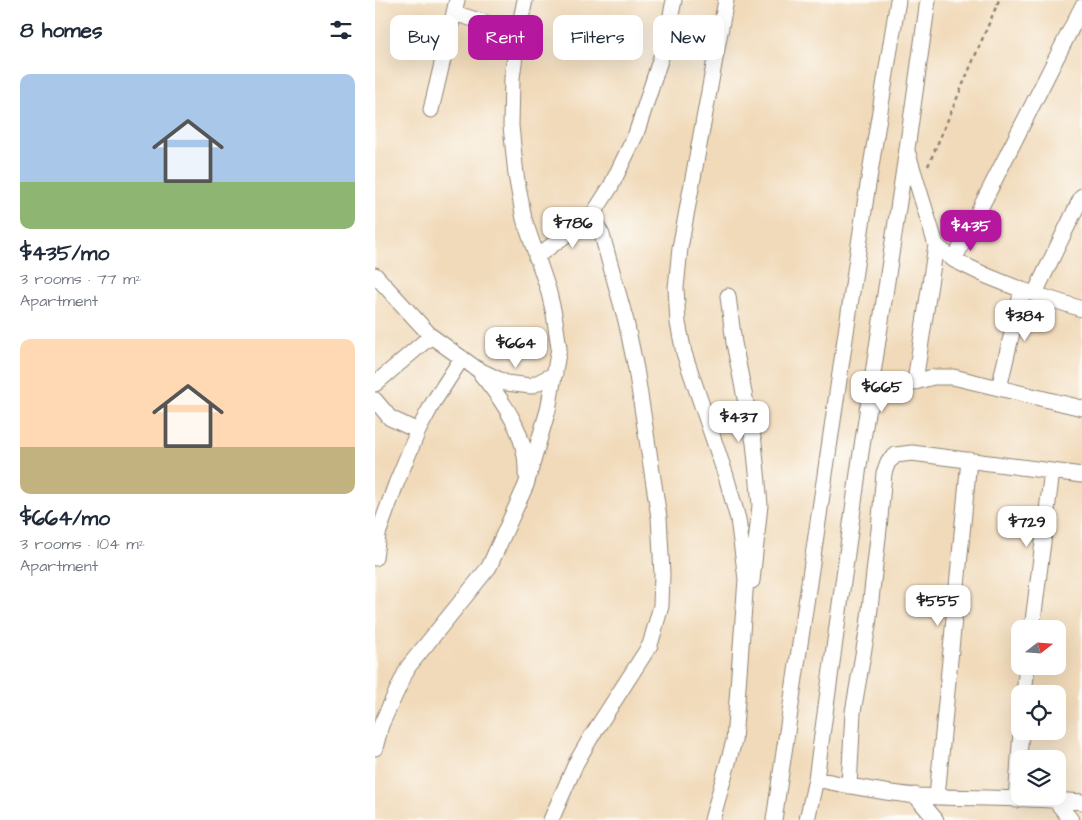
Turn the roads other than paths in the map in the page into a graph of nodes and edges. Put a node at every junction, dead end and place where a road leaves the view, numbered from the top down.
1 (525, 0) edge
2 (675, 0) edge
3 (726, 0) edge
4 (898, 0) edge
5 (927, 0) edge
6 (455, 6) edge
7 (1082, 7) edge
8 (476, 15) edge
9 (522, 15) edge
10 (514, 60) edge
11 (431, 110) dead end
12 (907, 148) junction
13 (1082, 196) edge
14 (1078, 213) edge
15 (592, 216) junction
16 (936, 245) junction
17 (536, 257) junction
18 (954, 260) junction
19 (375, 275) edge
20 (1029, 291) junction
21 (728, 296) dead end
22 (1082, 309) edge
23 (431, 336) junction
24 (462, 358) junction
25 (477, 369) junction
26 (555, 374) junction
27 (915, 381) junction
28 (375, 384) edge
29 (999, 388) junction
30 (375, 400) edge
31 (1082, 408) edge
32 (867, 410) junction
33 (418, 432) junction
34 (969, 460) junction
35 (1052, 471) junction
36 (1082, 475) edge
37 (526, 485) junction
38 (375, 558) edge
39 (744, 596) junction
40 (1033, 620) edge
41 (375, 708) edge
42 (381, 725) junction
43 (375, 748) edge
44 (816, 779) junction
45 (849, 786) junction
46 (915, 795) junction
47 (937, 796) junction
48 (1011, 800) edge
49 (1066, 801) edge
50 (1082, 802) edge
51 (1059, 805) edge
52 (551, 820) edge
53 (712, 820) edge
54 (775, 820) edge
55 (807, 820) edge
56 (936, 820) edge
57 (1071, 820) edge

1 - 9 street
2 - 15 street
3 - 39 street
4 - 54 street
5 - 12 street
6 - 8 street
6 - 11 street
7 - 18 street
10 - 17 street
12 - 16 street
12 - 32 street
13 - 14 street
14 - 20 street
15 - 17 street
15 - 52 street
16 - 18 street
16 - 27 street
17 - 26 street
18 - 20 street
19 - 23 street
20 - 22 street
20 - 29 street
21 - 39 street
23 - 24 street
23 - 28 street
24 - 25 street
24 - 33 street
25 - 26 street
25 - 37 street
26 - 37 street
27 - 29 street
27 - 32 street
29 - 31 street
30 - 33 street
32 - 44 street
33 - 38 street
34 - 35 street
34 - 45 street
34 - 47 street
35 - 36 street
35 - 40 street
37 - 42 street
39 - 53 street
41 - 42 street
42 - 43 street
44 - 45 street
44 - 55 street
45 - 46 street
46 - 47 street
46 - 56 street
47 - 48 street
49 - 50 street
51 - 57 street

